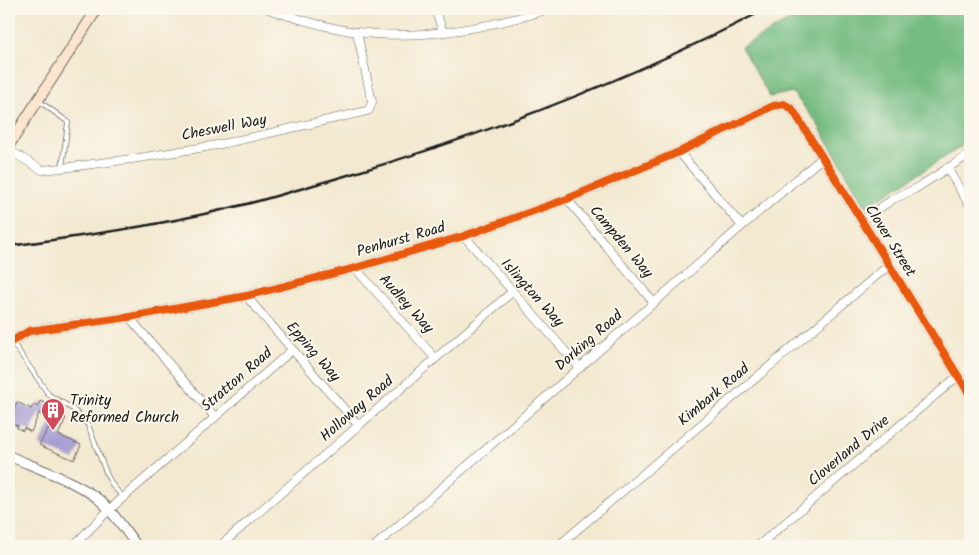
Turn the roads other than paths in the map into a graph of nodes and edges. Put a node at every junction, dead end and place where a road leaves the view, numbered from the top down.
1 (97, 9) edge
2 (268, 9) edge
3 (435, 9) edge
4 (549, 9) edge
5 (357, 32) junction
6 (443, 32) junction
7 (37, 100) junction
8 (784, 104) joint
9 (9, 145) edge
10 (9, 150) edge
11 (679, 152) junction
12 (970, 154) edge
13 (823, 157) junction
14 (62, 168) junction
15 (947, 168) junction
16 (567, 200) junction
17 (970, 206) edge
18 (861, 221) junction
19 (742, 226) junction
20 (464, 236) junction
21 (889, 265) junction
22 (355, 268) junction
23 (512, 292) junction
24 (246, 296) junction
25 (654, 303) junction
26 (129, 317) junction
27 (10, 342) edge
28 (292, 350) junction
29 (435, 358) junction
30 (580, 368) junction
31 (958, 376) junction
32 (970, 395) edge
33 (215, 417) junction
34 (359, 426) junction
35 (9, 456) edge
36 (123, 497) junction
37 (109, 510) junction
38 (73, 546) edge
39 (137, 546) edge
40 (220, 546) edge
41 (375, 546) edge
42 (558, 546) edge
43 (758, 546) edge

1 - 7 main road
2 - 5 street
3 - 6 street
4 - 6 street
5 - 6 street
5 - 14 street, Cheswell Way
7 - 9 main road
7 - 14 lane
8 - 11 street, Penhurst Road
8 - 13 street, Clover Street
10 - 14 street, Cheswell Way
11 - 16 street, Penhurst Road
11 - 19 street
12 - 15 street
13 - 18 street, Clover Street
13 - 19 street, Dorking Road
15 - 17 street
15 - 18 street
16 - 20 street, Penhurst Road
16 - 25 street, Campden Way
18 - 21 street, Clover Street
19 - 25 street, Dorking Road
20 - 22 street, Penhurst Road
20 - 23 street, Islington Way
21 - 31 street, Clover Street
21 - 42 street, Kimbark Road
22 - 24 street, Penhurst Road
22 - 29 street, Audley Way
23 - 29 street, Holloway Road
23 - 30 street, Islington Way
24 - 26 street, Penhurst Road
24 - 28 street, Epping Way
25 - 30 street, Dorking Road
26 - 27 street, Penhurst Road
26 - 33 street
27 - 36 lane
28 - 33 street, Stratton Road
28 - 34 street, Epping Way
29 - 34 street, Holloway Road
30 - 41 street, Dorking Road
31 - 32 street, Clover Street
31 - 43 street, Cloverland Drive
33 - 36 street, Stratton Road
34 - 40 street, Holloway Road
35 - 37 street
36 - 37 street, Stratton Road
37 - 38 street, Stratton Road
37 - 39 street

